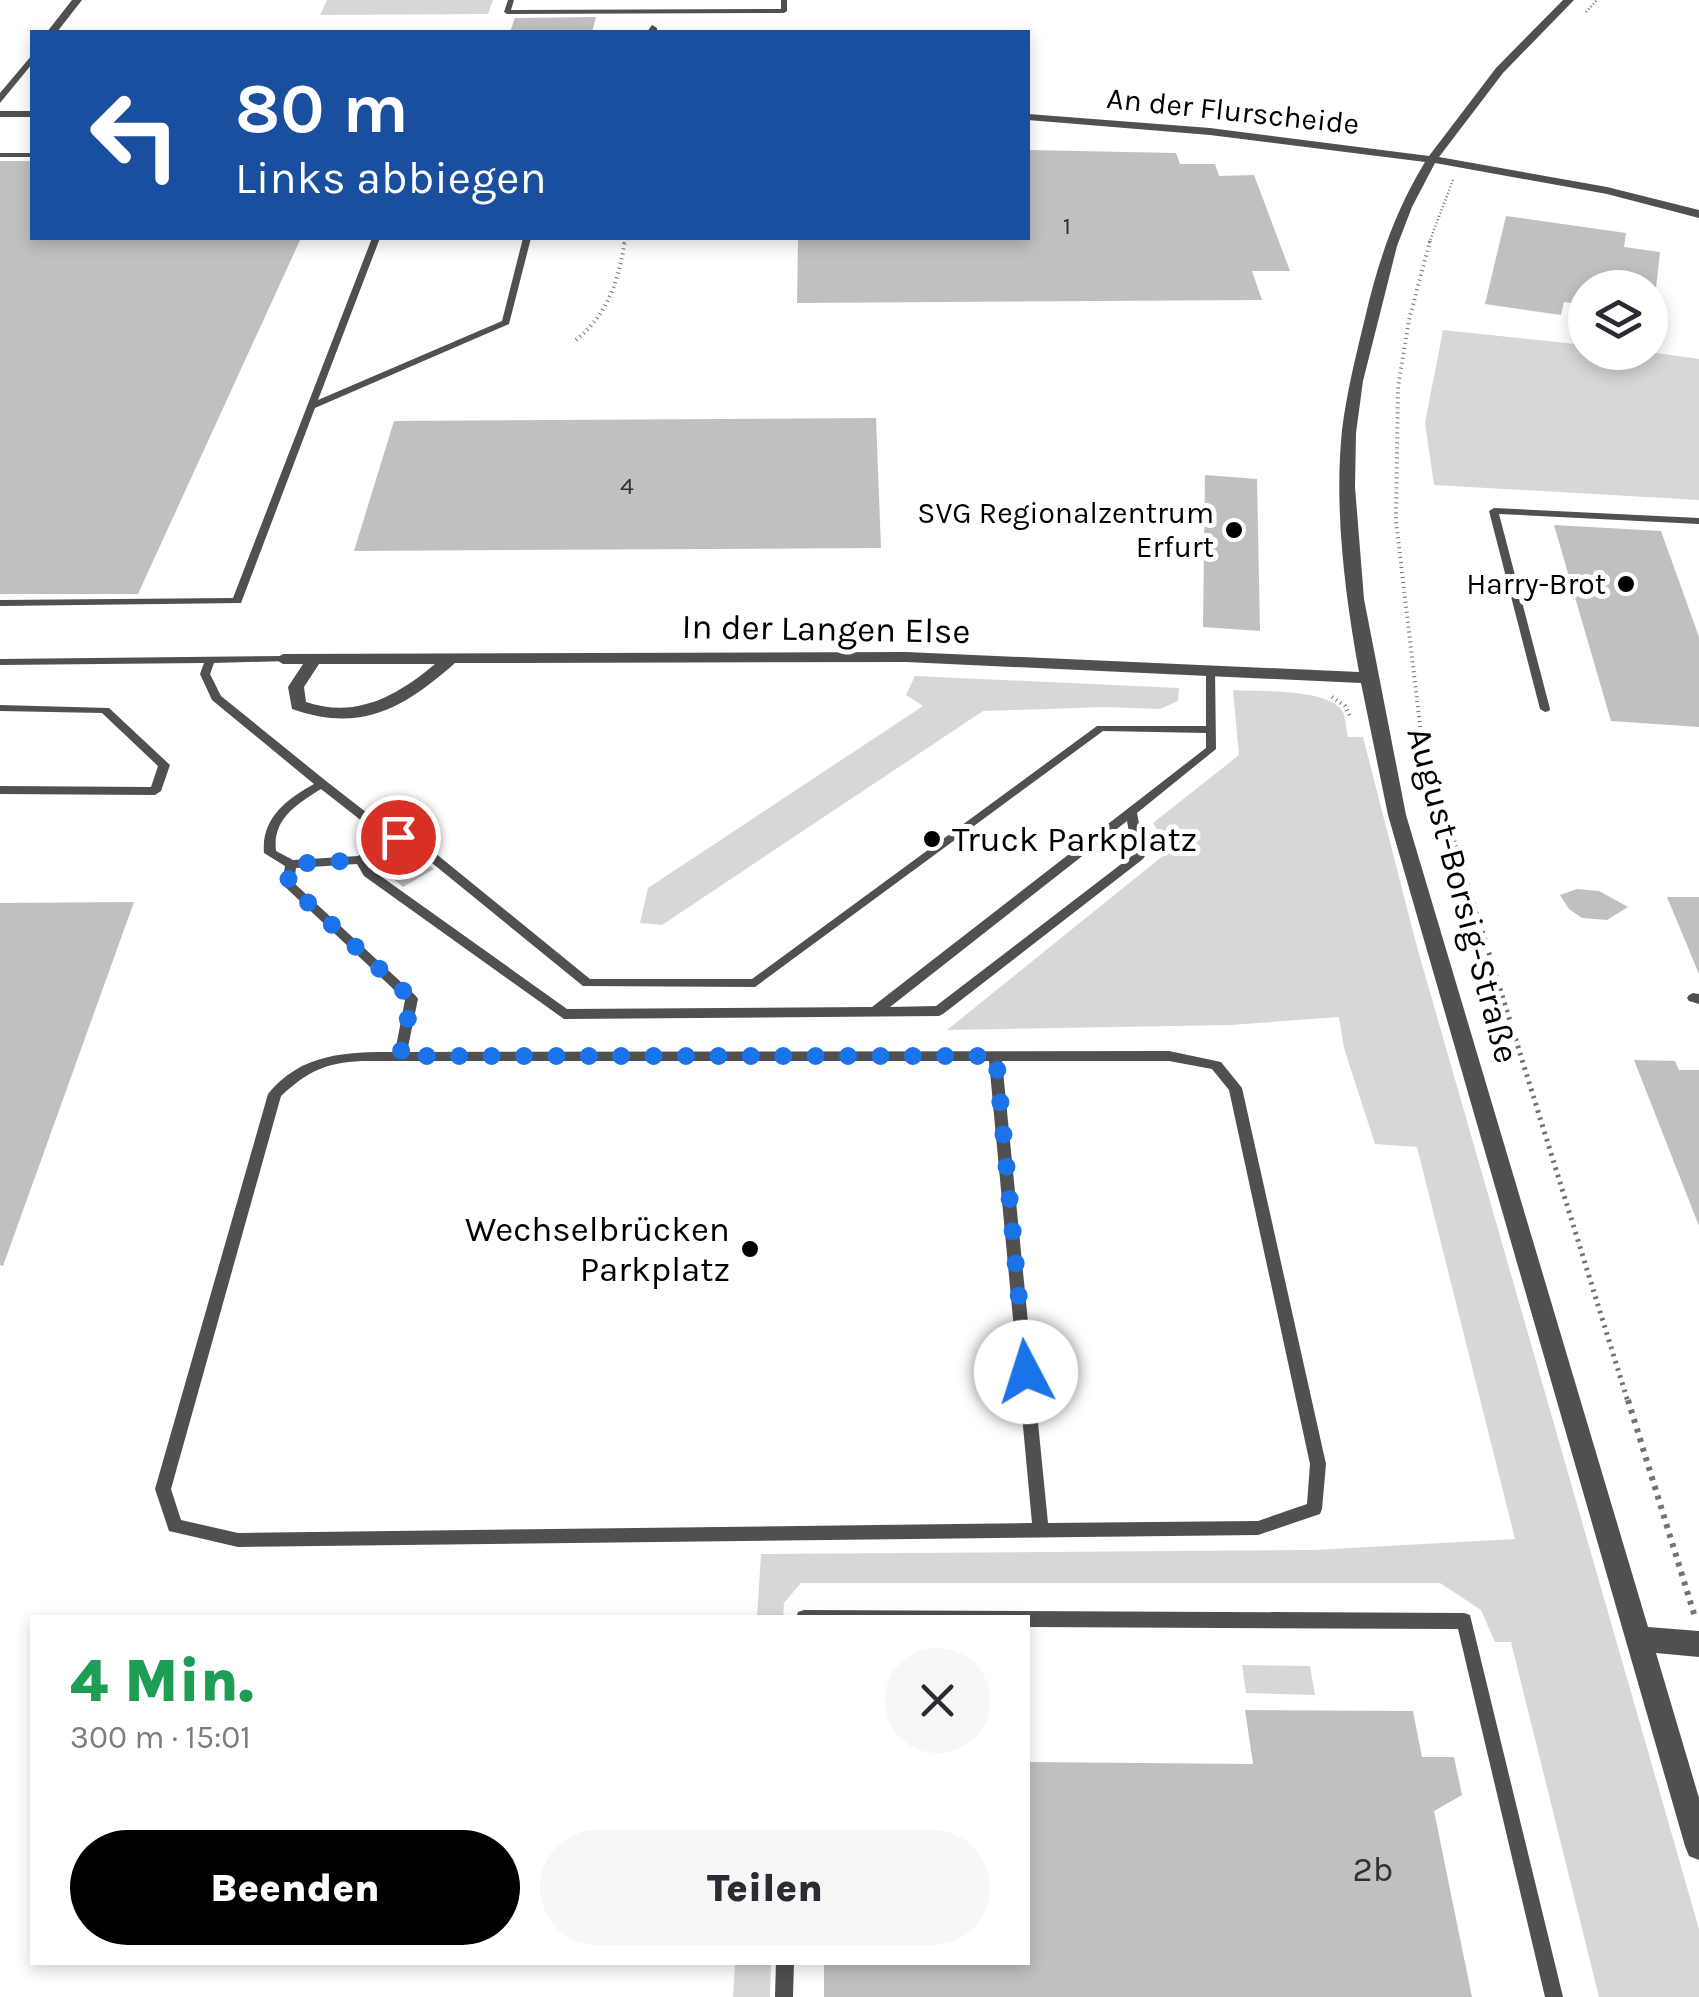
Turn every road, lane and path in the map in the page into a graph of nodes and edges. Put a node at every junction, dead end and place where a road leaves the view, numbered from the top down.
1 (77, 0) edge
2 (511, 0) edge
3 (784, 0) edge
4 (1569, 0) edge
5 (1597, 0) edge
6 (655, 12) junction
7 (1574, 23) dead end
8 (54, 30) edge
9 (652, 30) edge
10 (30, 61) edge
11 (0, 100) edge
12 (0, 114) edge
13 (30, 114) edge
14 (1030, 118) edge
15 (30, 154) edge
16 (0, 155) edge
17 (1433, 159) junction
18 (1462, 164) junction
19 (1699, 214) edge
20 (375, 240) edge
21 (526, 240) edge
22 (625, 240) edge
23 (576, 340) dead end
24 (310, 406) junction
25 (1699, 521) edge
26 (0, 603) edge
27 (451, 658) junction
28 (283, 659) joint
29 (314, 659) junction
30 (210, 660) junction
31 (0, 662) edge
32 (1211, 671) junction
33 (1368, 678) junction
34 (0, 708) edge
35 (1545, 709) dead end
36 (1212, 730) junction
37 (322, 784) junction
38 (0, 790) edge
39 (1131, 812) junction
40 (398, 837) junction
41 (360, 860) junction
42 (290, 864) junction
43 (876, 1011) junction
44 (400, 1056) junction
45 (996, 1056) junction
46 (1041, 1531) junction
47 (1030, 1619) edge
48 (1699, 1630) edge
49 (1638, 1639) junction
50 (1699, 1644) edge
51 (1699, 1846) edge
52 (785, 1965) edge
53 (784, 1997) edge
54 (1554, 1997) edge

1 - 8 street
2 - 6 lane
3 - 6 lane
4 - 17 street, August-Borsig-Straße
5 - 7 path
6 - 9 lane
10 - 11 street
12 - 13 street
14 - 17 street, An der Flurscheide
15 - 16 lane
17 - 18 street, An der Flurscheide
17 - 33 street, August-Borsig-Straße
18 - 19 street, An der Flurscheide
18 - 48 path
20 - 24 lane
21 - 24 lane
22 - 23 path
24 - 26 lane
25 - 35 lane
27 - 29 street, In der Langen Else
27 - 29 street
27 - 32 street, In der Langen Else
28 - 29 street, In der Langen Else
28 - 30 lane
30 - 31 lane
30 - 37 lane
32 - 33 street, In der Langen Else
32 - 36 lane
33 - 49 street, August-Borsig-Straße
34 - 38 lane
36 - 39 lane
36 - 40 lane
37 - 40 lane
37 - 42 lane
39 - 43 lane
39 - 43 lane
40 - 41 lane
41 - 42 lane
41 - 43 lane
42 - 44 lane
44 - 45 lane
44 - 46 lane
45 - 46 lane
45 - 46 lane
47 - 54 lane
49 - 50 street
49 - 51 street, August-Borsig-Straße
52 - 53 lane

